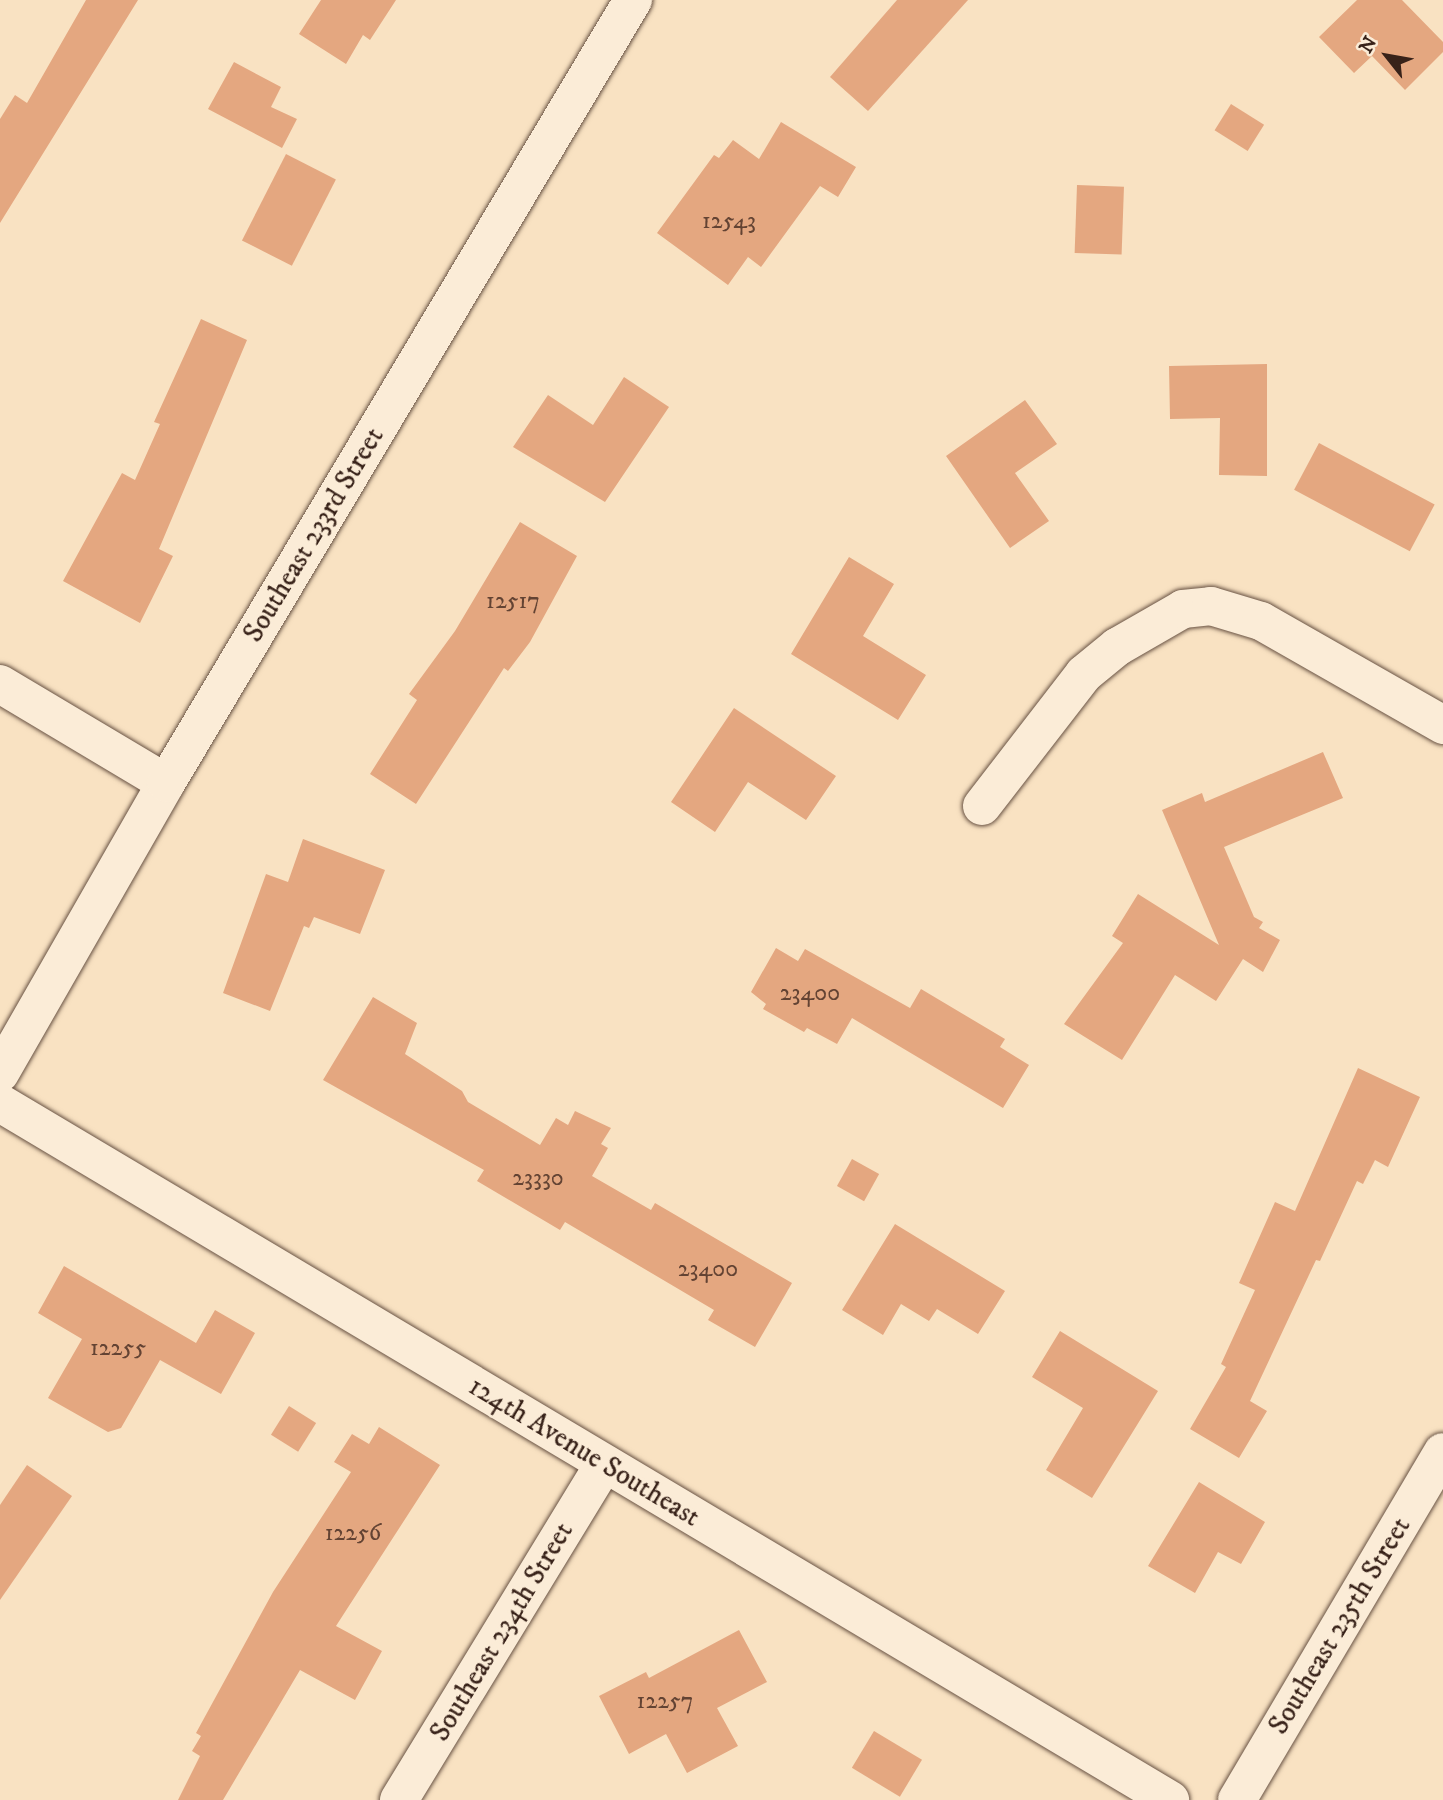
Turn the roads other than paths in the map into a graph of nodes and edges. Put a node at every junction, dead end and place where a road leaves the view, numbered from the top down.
1 (634, 0) edge
2 (0, 684) edge
3 (1443, 725) edge
4 (166, 783) junction
5 (982, 806) dead end
6 (0, 1073) edge
7 (0, 1103) edge
8 (1443, 1452) edge
9 (604, 1464) junction
10 (399, 1800) edge
11 (1170, 1800) edge
12 (1237, 1800) edge

1 - 4 street, Southeast 233rd Street
2 - 4 street
3 - 5 street
4 - 6 street, Southeast 233rd Street
7 - 9 street, 124th Avenue Southeast
8 - 12 street, Southeast 235th Street
9 - 10 street, Southeast 234th Street
9 - 11 street, 124th Avenue Southeast

